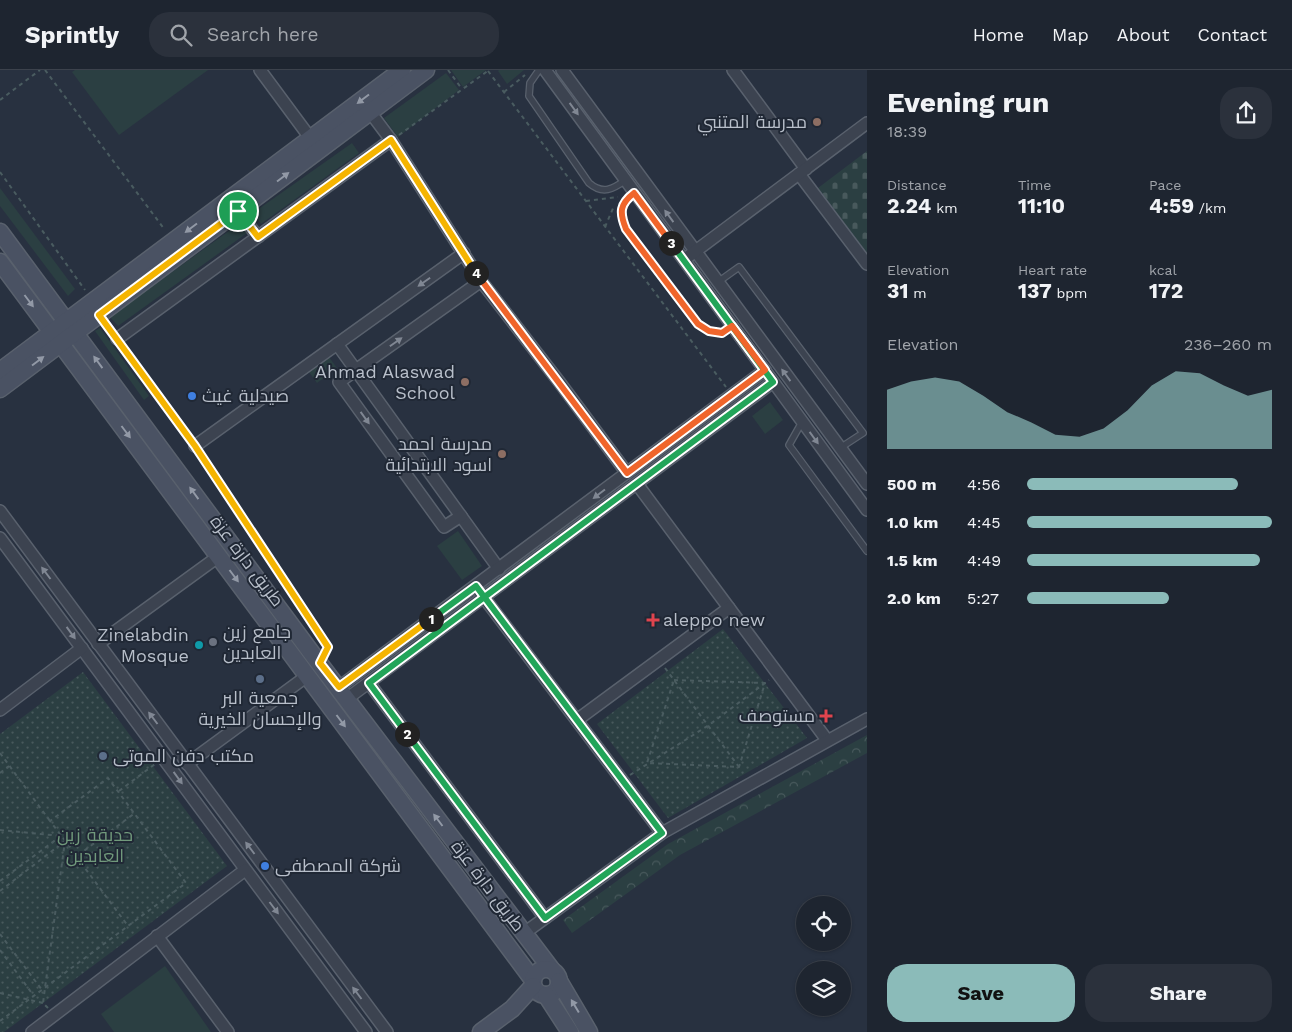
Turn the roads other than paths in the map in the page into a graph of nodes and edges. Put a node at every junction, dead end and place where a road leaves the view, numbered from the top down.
1 (260, 70) edge
2 (402, 70) edge
3 (426, 70) edge
4 (539, 70) edge
5 (545, 70) edge
6 (562, 70) edge
7 (733, 70) edge
8 (370, 112) junction
9 (867, 123) edge
10 (310, 139) junction
11 (391, 140) junction
12 (803, 171) junction
13 (626, 180) junction
14 (634, 193) junction
15 (238, 211) junction
16 (0, 232) edge
17 (258, 237) junction
18 (695, 251) junction
19 (464, 253) junction
20 (684, 260) junction
21 (0, 262) edge
22 (867, 264) edge
23 (481, 282) junction
24 (718, 282) junction
25 (96, 308) junction
26 (72, 326) junction
27 (732, 326) junction
28 (57, 338) junction
29 (117, 339) junction
30 (337, 344) junction
31 (0, 370) edge
32 (356, 370) junction
33 (765, 370) junction
34 (773, 382) junction
35 (0, 389) edge
36 (802, 422) junction
37 (195, 446) junction
38 (840, 448) junction
39 (627, 473) junction
40 (866, 480) edge
41 (637, 484) junction
42 (851, 488) junction
43 (867, 510) edge
44 (0, 511) edge
45 (461, 516) junction
46 (0, 538) edge
47 (867, 551) edge
48 (219, 556) junction
49 (499, 569) junction
50 (476, 586) junction
51 (60, 591) junction
52 (484, 597) junction
53 (47, 601) junction
54 (729, 608) junction
55 (98, 644) junction
56 (82, 648) junction
57 (320, 663) junction
58 (307, 676) junction
59 (369, 683) junction
60 (344, 693) junction
61 (139, 698) junction
62 (126, 708) junction
63 (0, 710) edge
64 (867, 719) edge
65 (576, 720) junction
66 (827, 740) junction
67 (187, 764) junction
68 (220, 807) junction
69 (207, 817) junction
70 (662, 833) junction
71 (246, 870) junction
72 (545, 918) junction
73 (523, 934) junction
74 (158, 936) junction
75 (556, 976) junction
76 (538, 989) junction
77 (32, 1032) edge
78 (228, 1032) edge
79 (366, 1032) edge
80 (386, 1032) edge
81 (481, 1032) edge
82 (570, 1032) edge
83 (589, 1032) edge

1 - 10 street
2 -> 10 main road
3 - 8 main road
4 - 13 lane
5 -> 13 street
18 -> 6 street
7 - 12 street
8 - 11 street
15 -> 8 main road
9 - 12 street
10 -> 25 main road
11 - 17 street
11 - 19 street
12 - 18 street
12 - 22 street
13 - 14 street
14 - 20 street
14 - 27 lane
15 - 17 street
15 - 25 main road
16 - 26 main road
17 - 29 street
18 - 20 street
18 - 24 street
19 - 23 street
19 -> 30 street
20 - 27 street
21 -> 28 main road, طريق دارة عزة
32 -> 23 street
23 - 39 street
38 -> 24 street
24 - 38 lane
25 - 26 main road
25 - 29 lane
26 - 28 main road
57 -> 26 main road
27 - 33 street
28 - 31 main road
35 -> 28 main road
28 -> 48 main road, طريق دارة عزة
29 - 37 lane
30 - 32 street
30 - 37 street
32 - 45 street
32 -> 45 street
33 - 34 street
33 - 39 street
34 - 36 street
34 - 41 street
36 -> 42 street
36 - 47 lane
37 - 57 lane
38 - 40 street
39 -> 49 street
40 - 42 street
41 - 52 street
41 - 54 street
42 - 43 street
51 -> 44 street
45 - 49 street
46 - 53 street
48 - 55 street
48 -> 58 main road, طريق دارة عزة
49 - 50 street
50 - 52 street
50 - 60 street
51 - 53 street
51 - 55 street
52 - 59 street
52 - 65 street
53 -> 56 street
54 - 65 street
54 - 66 street
55 - 61 street
56 - 62 street
56 - 63 street
57 - 60 main road
58 - 67 street
58 -> 76 main road, طريق دارة عزة
59 - 60 street
59 - 72 street
73 -> 60 main road
61 - 62 street
67 -> 61 street
62 -> 69 street
64 - 66 street
65 - 70 street
66 - 70 street
67 - 68 street
68 - 69 street
80 -> 68 street
69 - 71 street
70 - 72 street
71 - 74 street
71 -> 79 street
72 - 73 street
73 - 75 main road
74 - 77 street
74 - 78 street
75 - 76 main road
75 - 76 main road
83 -> 75 main road
76 - 81 main road
76 - 82 main road, طريق دارة عزة

